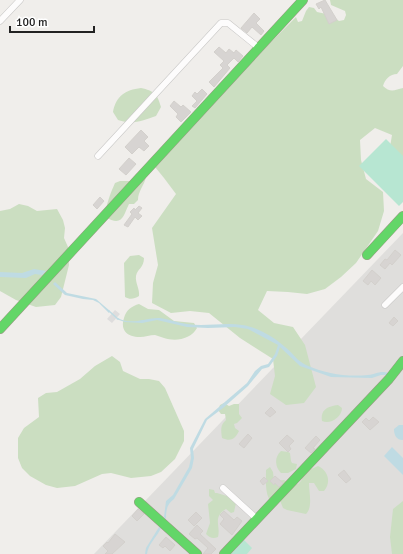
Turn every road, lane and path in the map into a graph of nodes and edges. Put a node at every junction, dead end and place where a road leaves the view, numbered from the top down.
1 (20, 0) edge
2 (303, 0) edge
3 (0, 21) edge
4 (258, 48) junction
5 (98, 156) dead end
6 (403, 216) edge
7 (367, 255) dead end
8 (403, 287) edge
9 (385, 305) dead end
10 (0, 329) edge
11 (403, 361) edge
12 (223, 488) dead end
13 (139, 502) dead end
14 (257, 519) junction
15 (197, 554) edge
16 (224, 554) edge

1 - 3 street
2 - 4 street
4 - 5 street
4 - 10 street
6 - 7 street
8 - 9 street
11 - 14 street
12 - 14 street
13 - 15 street
14 - 16 street

